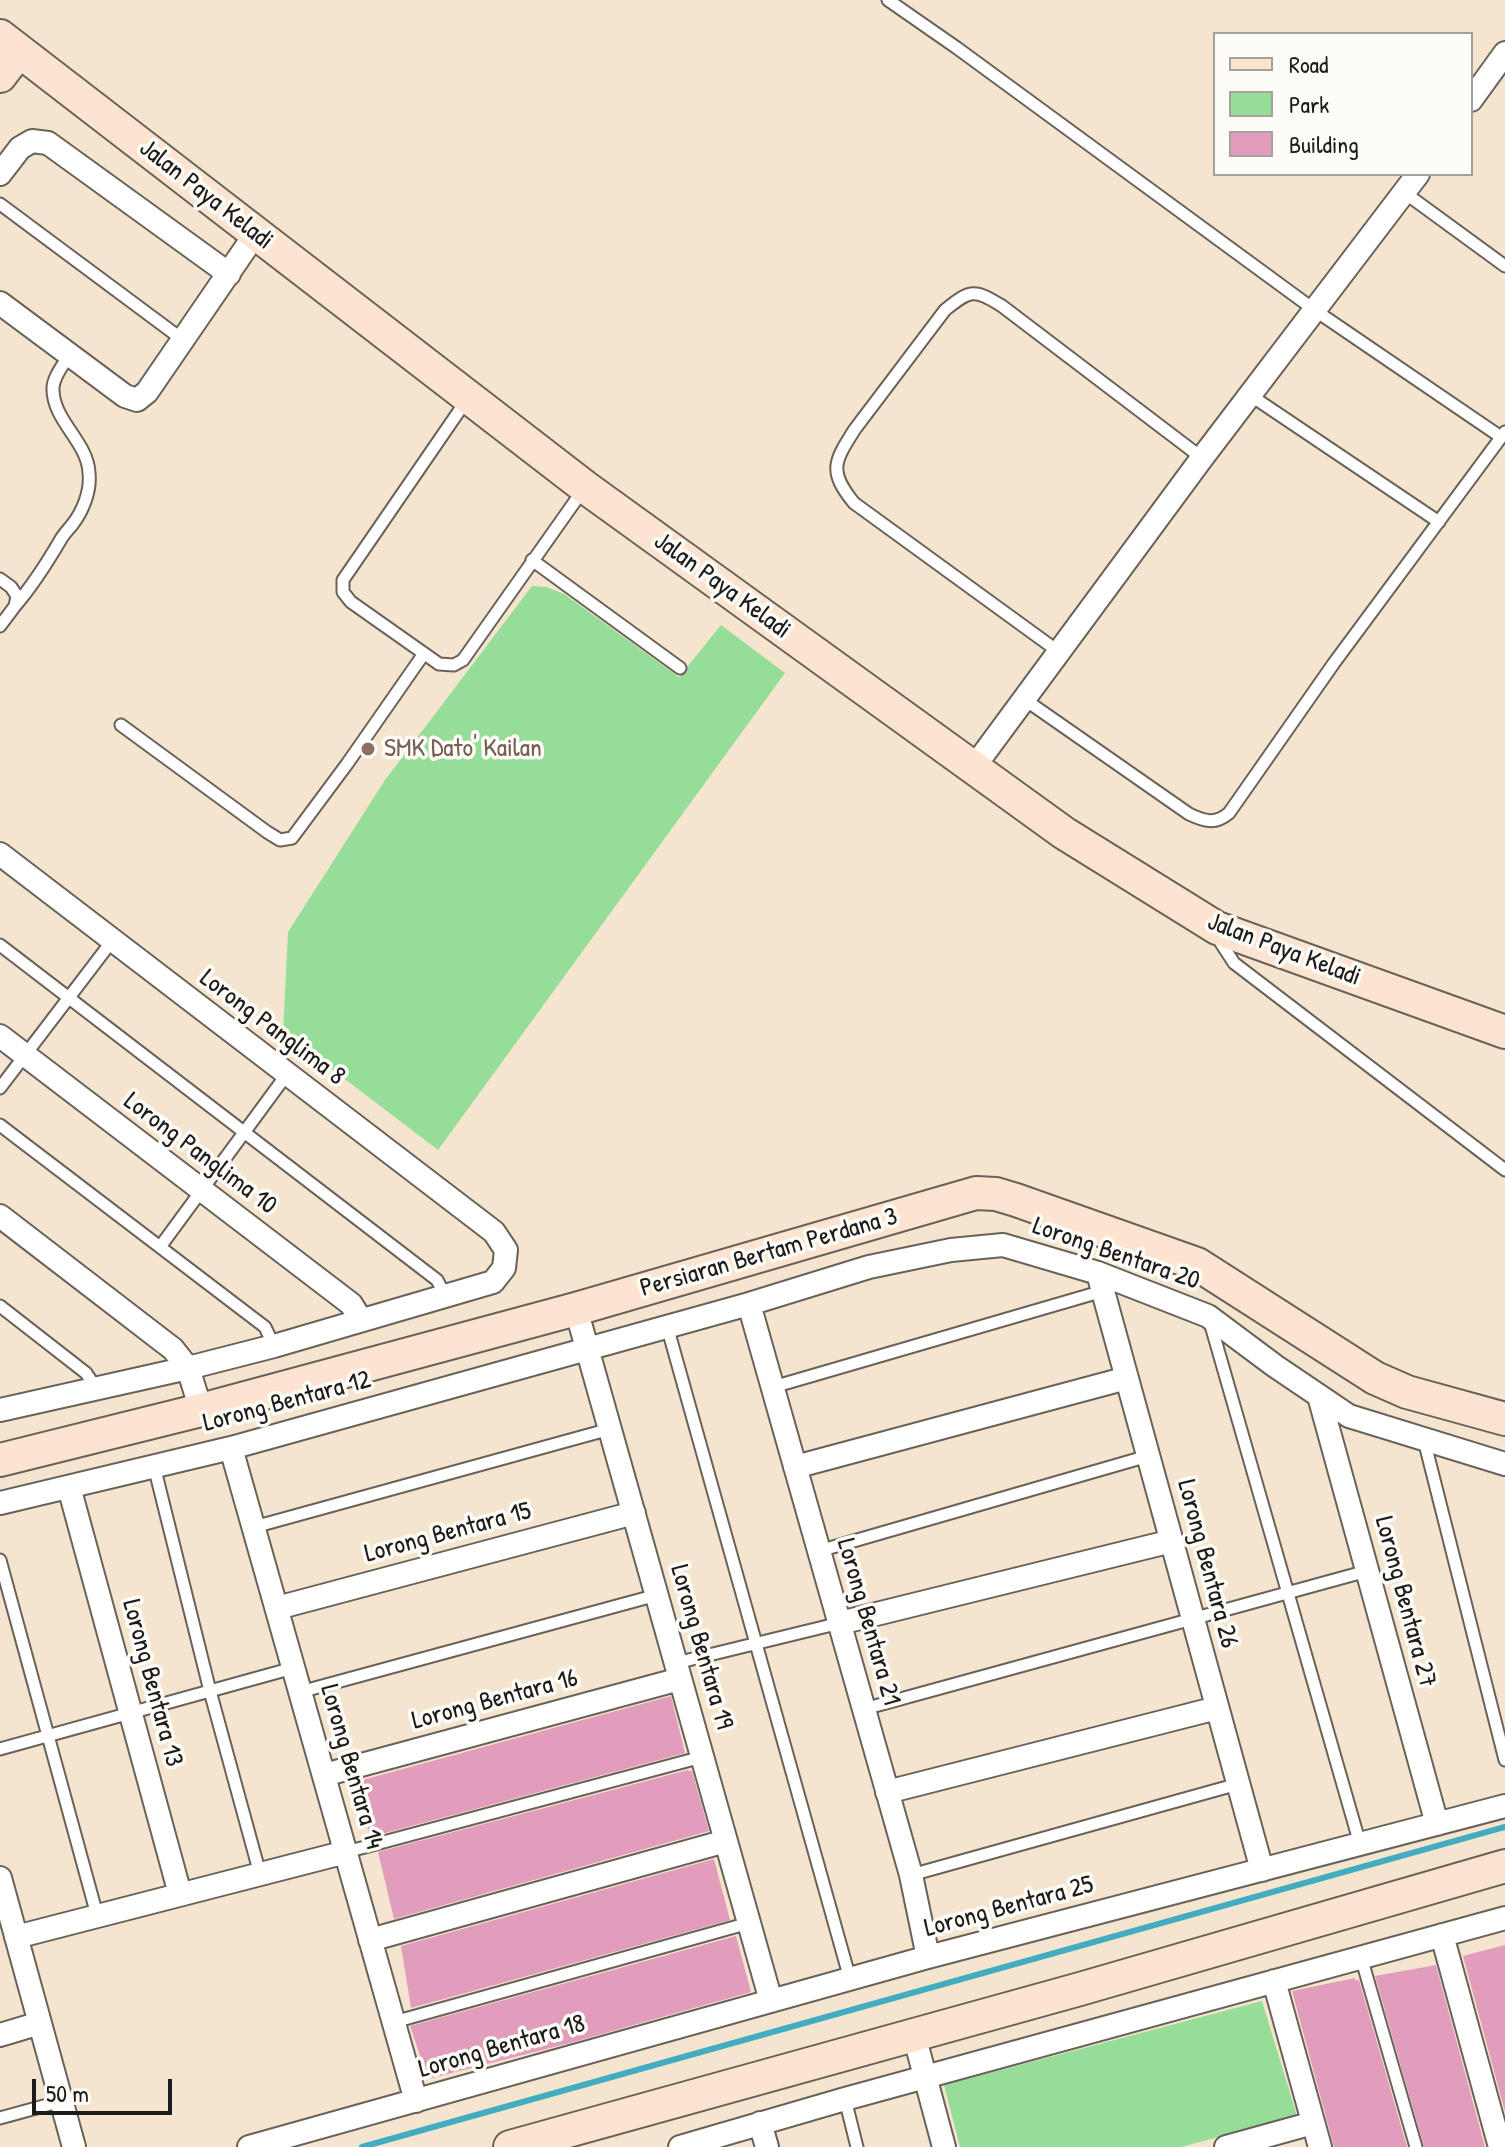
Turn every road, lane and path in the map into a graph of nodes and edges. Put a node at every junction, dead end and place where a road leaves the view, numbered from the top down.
1 (888, 0) edge
2 (1505, 53) edge
3 (6, 54) edge
4 (1473, 97) edge
5 (0, 174) edge
6 (1417, 176) edge
7 (1405, 193) junction
8 (0, 204) edge
9 (256, 233) junction
10 (1505, 266) edge
11 (229, 274) junction
12 (0, 303) edge
13 (1316, 311) junction
14 (183, 340) junction
15 (69, 355) junction
16 (1250, 395) junction
17 (469, 398) junction
18 (1503, 434) edge
19 (1202, 458) junction
20 (585, 487) junction
21 (1439, 522) junction
22 (532, 560) junction
23 (0, 579) edge
24 (15, 606) junction
25 (0, 626) edge
26 (1059, 652) junction
27 (423, 655) junction
28 (680, 668) dead end
29 (1024, 699) junction
30 (121, 725) dead end
31 (974, 767) junction
32 (0, 854) edge
33 (1217, 928) junction
34 (112, 941) junction
35 (0, 945) edge
36 (69, 998) junction
37 (1505, 1032) edge
38 (0, 1036) edge
39 (25, 1055) junction
40 (287, 1074) junction
41 (0, 1088) edge
42 (0, 1125) edge
43 (244, 1132) junction
44 (1505, 1170) edge
45 (201, 1191) junction
46 (0, 1216) edge
47 (160, 1247) junction
48 (1101, 1282) junction
49 (446, 1297) junction
50 (749, 1304) junction
51 (0, 1306) edge
52 (576, 1309) junction
53 (1208, 1316) junction
54 (361, 1320) junction
55 (667, 1326) junction
56 (274, 1346) junction
57 (587, 1348) junction
58 (188, 1368) junction
59 (1127, 1378) junction
60 (773, 1387) junction
61 (96, 1388) junction
62 (1319, 1396) junction
63 (0, 1410) edge
64 (201, 1410) junction
65 (1505, 1419) edge
66 (610, 1429) junction
67 (1424, 1440) junction
68 (231, 1448) junction
69 (1148, 1456) junction
70 (0, 1460) edge
71 (1505, 1464) edge
72 (154, 1466) junction
73 (795, 1467) junction
74 (69, 1487) junction
75 (0, 1503) edge
76 (634, 1513) junction
77 (254, 1527) junction
78 (1172, 1541) junction
79 (819, 1551) junction
80 (0, 1560) edge
81 (1367, 1571) junction
82 (1288, 1593) junction
83 (657, 1595) junction
84 (277, 1608) junction
85 (1193, 1619) junction
86 (840, 1623) junction
87 (756, 1643) junction
88 (293, 1668) junction
89 (678, 1671) junction
90 (210, 1691) junction
91 (300, 1692) junction
92 (1217, 1708) junction
93 (864, 1709) junction
94 (131, 1713) junction
95 (48, 1735) junction
96 (0, 1749) edge
97 (702, 1757) junction
98 (1505, 1760) edge
99 (324, 1775) junction
100 (1238, 1784) junction
101 (887, 1792) junction
102 (1505, 1806) edge
103 (1437, 1824) junction
104 (726, 1841) junction
105 (1360, 1844) junction
106 (346, 1852) junction
107 (1505, 1866) edge
108 (1262, 1870) junction
109 (260, 1874) junction
110 (911, 1875) junction
111 (0, 1878) edge
112 (180, 1894) junction
113 (97, 1915) junction
114 (1505, 1918) edge
115 (749, 1923) junction
116 (1442, 1935) junction
117 (12, 1938) junction
118 (370, 1940) junction
119 (928, 1957) junction
120 (1360, 1957) junction
121 (850, 1979) junction
122 (1274, 1981) junction
123 (771, 2001) junction
124 (394, 2022) junction
125 (40, 2023) junction
126 (0, 2035) edge
127 (914, 2035) junction
128 (925, 2077) junction
129 (845, 2099) junction
130 (62, 2101) junction
131 (416, 2101) junction
132 (0, 2118) edge
133 (760, 2123) junction
134 (1313, 2123) junction
135 (74, 2147) edge
136 (249, 2147) edge
137 (510, 2147) edge
138 (680, 2147) edge
139 (767, 2147) edge
140 (857, 2147) edge
141 (944, 2147) edge
142 (1226, 2147) edge
143 (1320, 2147) edge
144 (1416, 2147) edge
145 (1500, 2147) edge

1 - 13 lane
2 - 4 street
3 - 9 street, Jalan Paya Keladi
5 - 11 street
6 - 7 street
7 - 10 lane
7 - 13 street
8 - 14 lane
9 - 11 street
9 - 17 street, Jalan Paya Keladi
11 - 14 street
12 - 15 street
13 - 16 street
13 - 18 lane
14 - 15 street
15 - 24 lane
16 - 19 street
16 - 21 lane
17 - 20 street, Jalan Paya Keladi
17 - 27 lane
18 - 21 lane
19 - 26 street
19 - 26 lane
20 - 22 lane
20 - 31 street, Jalan Paya Keladi
21 - 29 lane
22 - 27 lane
22 - 28 lane
23 - 24 lane
24 - 25 lane
26 - 29 street
27 - 30 lane
29 - 31 street
31 - 33 street, Jalan Paya Keladi
32 - 34 street, Lorong Panglima 8
33 - 37 street, Jalan Paya Keladi
33 - 44 lane
34 - 36 lane
34 - 40 street, Lorong Panglima 8
35 - 36 lane
36 - 39 lane
36 - 43 lane
38 - 39 street, Lorong Panglima 10
39 - 41 lane
39 - 45 street, Lorong Panglima 10
40 - 43 lane
40 - 49 street, Lorong Panglima 8
42 - 47 lane
43 - 45 lane
43 - 49 lane
45 - 47 lane
45 - 54 street, Lorong Panglima 10
46 - 58 street
47 - 56 lane
48 - 50 street, Lorong Bentara 20
48 - 53 street, Lorong Bentara 20
48 - 59 street, Lorong Bentara 26
48 - 60 lane
49 - 54 street
50 - 55 street, Lorong Bentara 20
50 - 60 street, Lorong Bentara 21
51 - 61 lane
52 - 57 street, Lorong Bentara 19
52 - 64 street, Persiaran Bertam Perdana 3
52 - 65 street, Persiaran Bertam Perdana 3
53 - 62 street, Lorong Bentara 20
53 - 82 lane
54 - 56 street
55 - 57 street, Lorong Bentara 20
55 - 87 lane
56 - 58 street
57 - 66 street, Lorong Bentara 19
57 - 68 street, Lorong Bentara 12
58 - 61 street
58 - 64 street
59 - 69 street, Lorong Bentara 26
59 - 73 street
60 - 73 street, Lorong Bentara 21
61 - 63 street
62 - 67 street, Lorong Bentara 20
62 - 81 street, Lorong Bentara 27
64 - 70 street, Persiaran Bertam Perdana 3
66 - 76 street, Lorong Bentara 19
66 - 77 lane
67 - 71 street, Lorong Bentara 20
67 - 98 lane
68 - 72 street, Lorong Bentara 12
68 - 77 street, Lorong Bentara 14
69 - 78 street, Lorong Bentara 26
69 - 79 lane
72 - 74 street, Lorong Bentara 12
72 - 90 lane
73 - 79 street, Lorong Bentara 21
74 - 75 street, Lorong Bentara 12
74 - 94 street, Lorong Bentara 13
76 - 83 street, Lorong Bentara 19
76 - 84 street, Lorong Bentara 15
77 - 84 street, Lorong Bentara 14
78 - 85 street, Lorong Bentara 26
78 - 86 street
79 - 86 street, Lorong Bentara 21
80 - 95 lane
81 - 82 lane
81 - 103 street, Lorong Bentara 27
82 - 85 lane
82 - 105 lane
83 - 89 street, Lorong Bentara 19
83 - 91 lane
84 - 88 street, Lorong Bentara 14
85 - 92 street, Lorong Bentara 26
85 - 93 lane
86 - 87 lane
86 - 93 street, Lorong Bentara 21
87 - 89 lane
87 - 121 lane
88 - 90 lane
88 - 91 street, Lorong Bentara 14
89 - 97 street, Lorong Bentara 19
89 - 99 street, Lorong Bentara 16
90 - 94 lane
90 - 109 lane
91 - 99 street, Lorong Bentara 14
92 - 100 street, Lorong Bentara 26
92 - 101 street
93 - 101 street, Lorong Bentara 21
94 - 95 lane
94 - 112 street, Lorong Bentara 13
95 - 96 lane
95 - 113 lane
97 - 104 street, Lorong Bentara 19
97 - 106 lane
99 - 106 street, Lorong Bentara 14
100 - 108 street, Lorong Bentara 26
100 - 110 lane
101 - 110 street, Lorong Bentara 21
102 - 103 street, Lorong Bentara 25
103 - 105 street, Lorong Bentara 25
104 - 115 street, Lorong Bentara 19
104 - 118 street
105 - 108 street, Lorong Bentara 25
106 - 109 street
106 - 118 street, Lorong Bentara 14
107 - 127 street
108 - 119 street, Lorong Bentara 25
109 - 112 street
110 - 119 street, Lorong Bentara 21
111 - 117 street
112 - 113 street
113 - 117 street
114 - 116 street
115 - 123 street, Lorong Bentara 19
115 - 124 lane
116 - 120 street
116 - 145 street
117 - 125 street
118 - 124 street, Lorong Bentara 14
119 - 121 street, Lorong Bentara 25
120 - 122 street
120 - 144 lane
121 - 123 street, Lorong Bentara 25
122 - 128 street
122 - 134 street
123 - 131 street, Lorong Bentara 18
124 - 131 street, Lorong Bentara 14
125 - 126 street
125 - 130 street
127 - 128 street
127 - 137 street
128 - 129 street
128 - 141 street
129 - 133 street
129 - 140 lane
130 - 132 lane
130 - 135 street
131 - 136 street, Lorong Bentara 18
133 - 138 street
133 - 139 street
134 - 142 street
134 - 143 street

